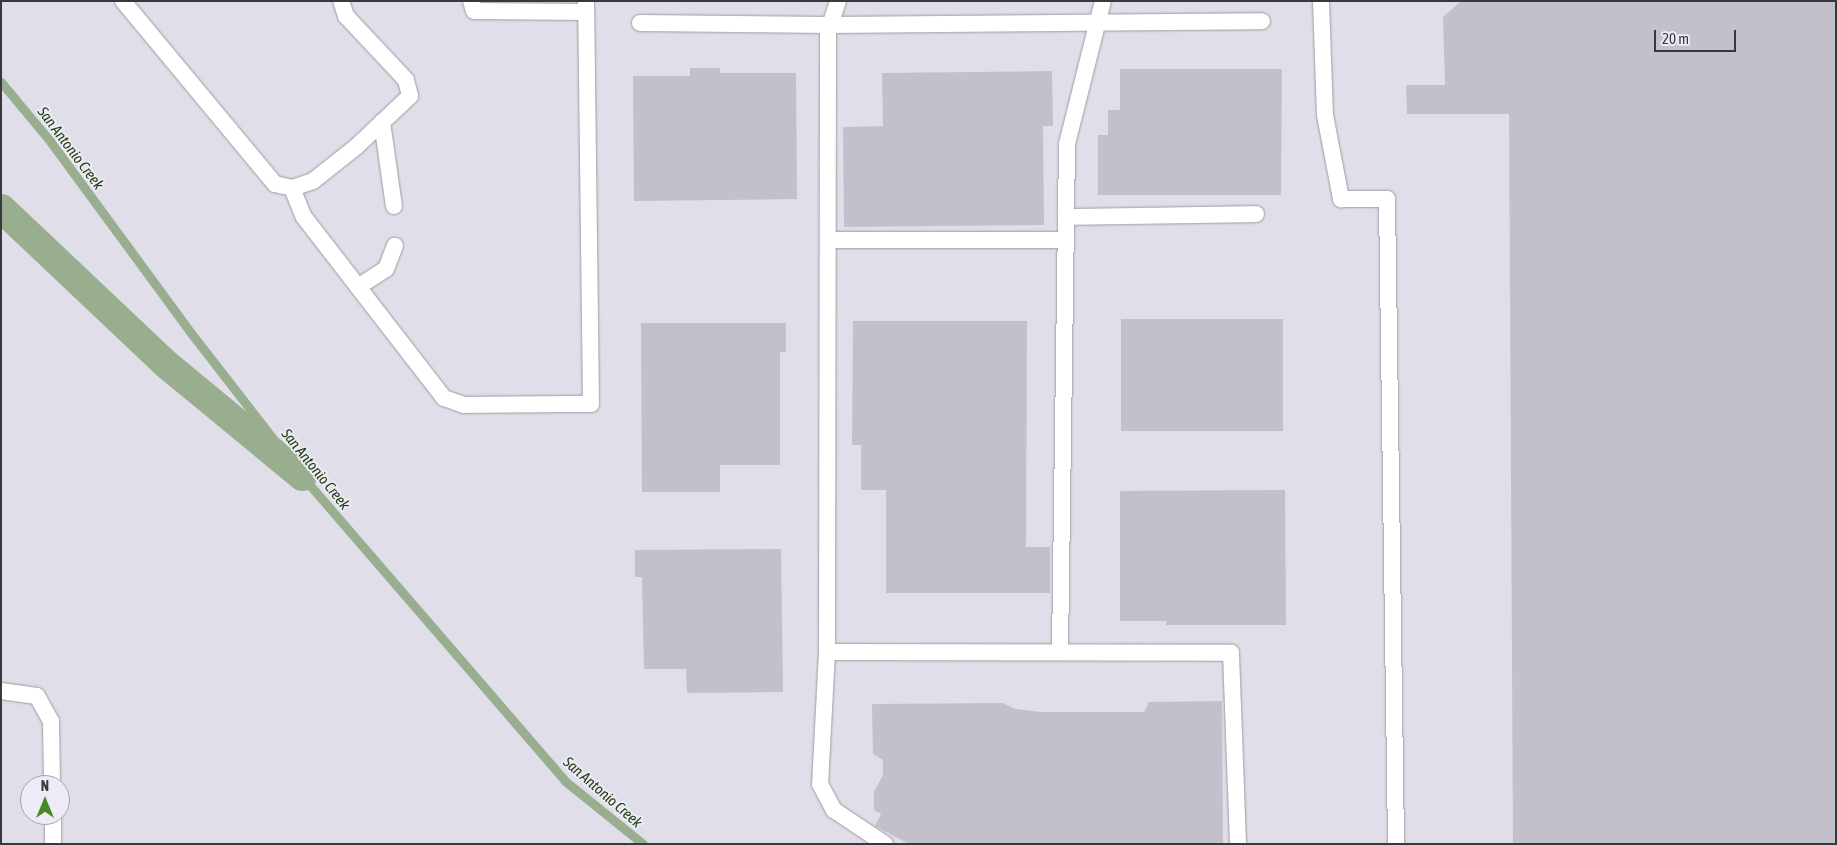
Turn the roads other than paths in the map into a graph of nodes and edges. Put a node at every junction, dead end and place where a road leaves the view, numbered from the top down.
1 (123, 1) edge
2 (341, 1) edge
3 (471, 1) edge
4 (838, 1) edge
5 (1103, 1) edge
6 (1321, 1) edge
7 (586, 6) edge
8 (1262, 21) dead end
9 (640, 23) dead end
10 (1097, 24) junction
11 (830, 25) junction
12 (382, 122) junction
13 (292, 188) junction
14 (394, 206) dead end
15 (1256, 214) dead end
16 (1066, 217) junction
17 (828, 240) junction
18 (1066, 240) junction
19 (394, 246) dead end
20 (358, 287) junction
21 (826, 652) junction
22 (1060, 652) junction
23 (1, 691) edge
24 (52, 775) edge
25 (52, 825) edge
26 (53, 844) edge
27 (886, 844) edge
28 (1238, 844) edge
29 (1396, 844) edge

1 - 13 lane
2 - 12 lane
3 - 7 lane
4 - 11 lane
5 - 10 lane
6 - 29 lane
7 - 20 lane
8 - 10 lane
9 - 11 lane
10 - 11 lane
10 - 16 lane
11 - 17 lane
12 - 13 lane
12 - 14 lane
13 - 20 lane
15 - 16 lane
16 - 18 lane
17 - 18 lane
17 - 21 lane
18 - 22 lane
19 - 20 lane
21 - 22 lane
21 - 27 lane
22 - 28 lane
23 - 24 lane
25 - 26 lane

